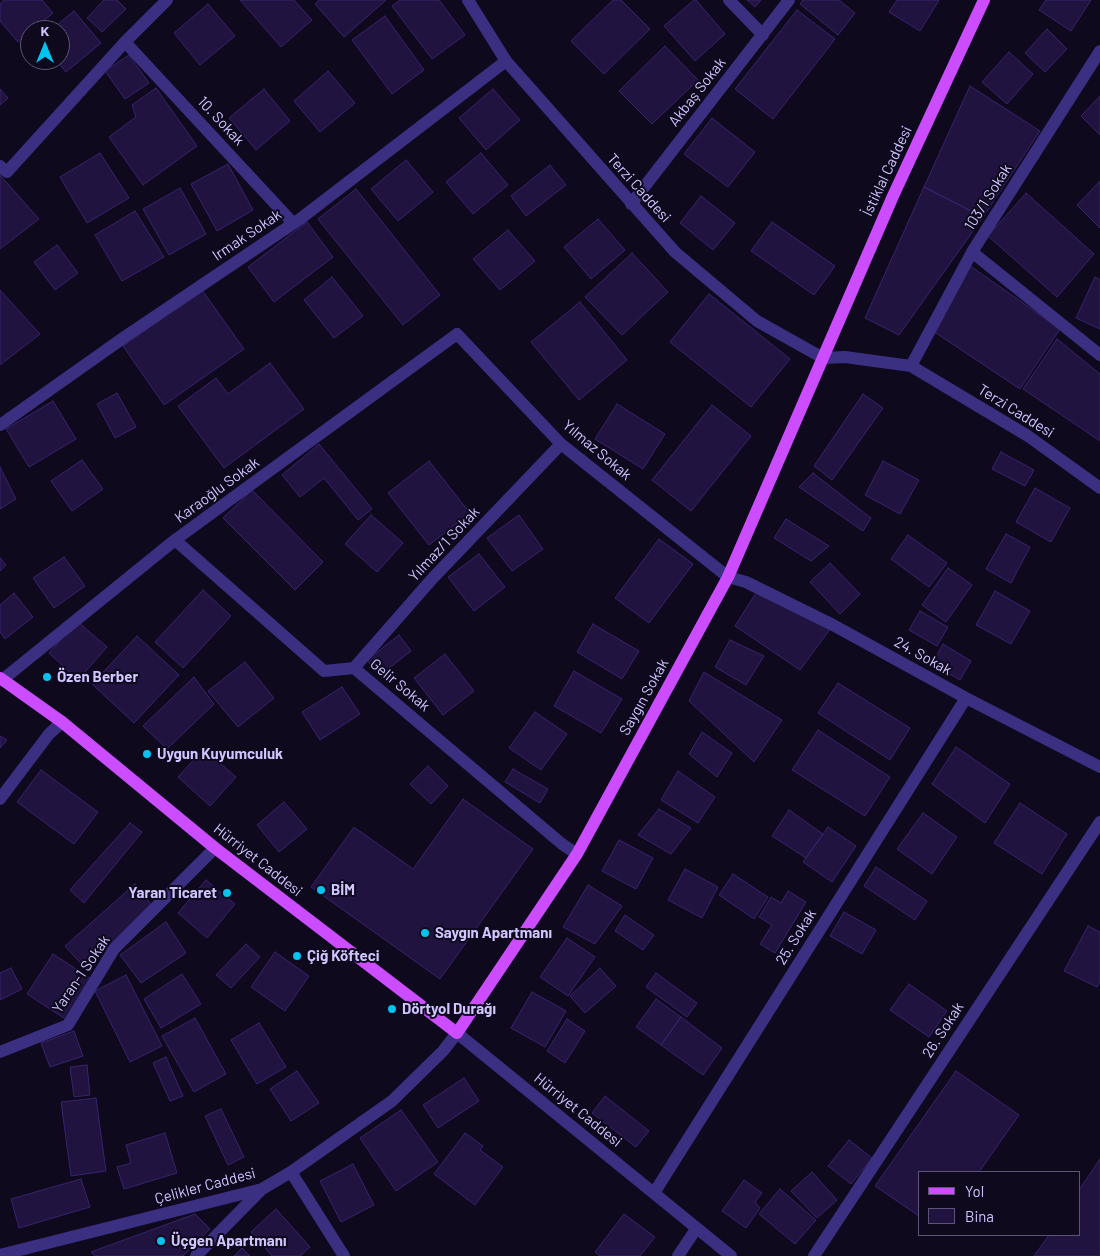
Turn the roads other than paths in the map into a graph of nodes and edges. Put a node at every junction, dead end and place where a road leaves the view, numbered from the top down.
1 (167, 0) edge
2 (468, 0) edge
3 (729, 0) edge
4 (789, 0) edge
5 (984, 0) edge
6 (763, 34) junction
7 (125, 42) junction
8 (1100, 51) edge
9 (506, 61) junction
10 (0, 166) edge
11 (631, 204) junction
12 (293, 223) junction
13 (972, 252) junction
14 (457, 334) joint
15 (1100, 355) edge
16 (823, 358) junction
17 (911, 366) junction
18 (0, 425) edge
19 (561, 444) junction
20 (1100, 488) edge
21 (175, 540) junction
22 (728, 577) junction
23 (354, 668) junction
24 (1, 679) edge
25 (966, 698) junction
26 (62, 722) junction
27 (1100, 767) edge
28 (0, 798) edge
29 (1100, 822) edge
30 (215, 848) junction
31 (577, 854) junction
32 (457, 1033) junction
33 (0, 1052) edge
34 (291, 1172) junction
35 (262, 1189) junction
36 (654, 1192) junction
37 (696, 1229) junction
38 (0, 1254) edge
39 (196, 1256) edge
40 (344, 1256) edge
41 (678, 1256) edge
42 (731, 1256) edge
43 (814, 1256) edge

1 - 7 street
2 - 9 street, Terzi Caddesi
3 - 6 street
4 - 6 street, Akbaş Sokak
5 - 16 main road, İstiklal Caddesi
6 - 11 street, Akbaş Sokak
7 - 10 street
7 - 12 street, 10. Sokak
8 - 13 street, 103/1 Sokak
9 - 11 street, Terzi Caddesi
9 - 12 street, Irmak Sokak
11 - 16 street, Terzi Caddesi
12 - 18 street, Irmak Sokak
13 - 15 street
13 - 17 street, 103/1 Sokak
14 - 19 street, Yılmaz Sokak
14 - 21 street, Karaoğlu Sokak
16 - 17 street
16 - 22 main road, Saygın Sokak
17 - 20 street, Terzi Caddesi
19 - 22 street, Yılmaz Sokak
19 - 23 street, Yılmaz/1 Sokak
21 - 23 street, Gelir Sokak
21 - 24 street, Karaoğlu Sokak
22 - 25 street, 24. Sokak
22 - 31 main road, Saygın Sokak
23 - 31 street, Gelir Sokak
24 - 26 main road, Hürriyet Caddesi
25 - 27 street, 24. Sokak
25 - 36 street, 25. Sokak
26 - 28 street
26 - 30 main road, Hürriyet Caddesi
29 - 43 street, 26. Sokak
30 - 32 main road, Hürriyet Caddesi
30 - 33 street, Yaran-1 Sokak
31 - 32 main road, Saygın Sokak
32 - 34 street, Çelikler Caddesi
32 - 36 street, Hürriyet Caddesi
34 - 35 street, Çelikler Caddesi
34 - 40 street
35 - 38 street, Çelikler Caddesi
35 - 39 street
36 - 37 street, Hürriyet Caddesi
37 - 41 street
37 - 42 street, Hürriyet Caddesi

